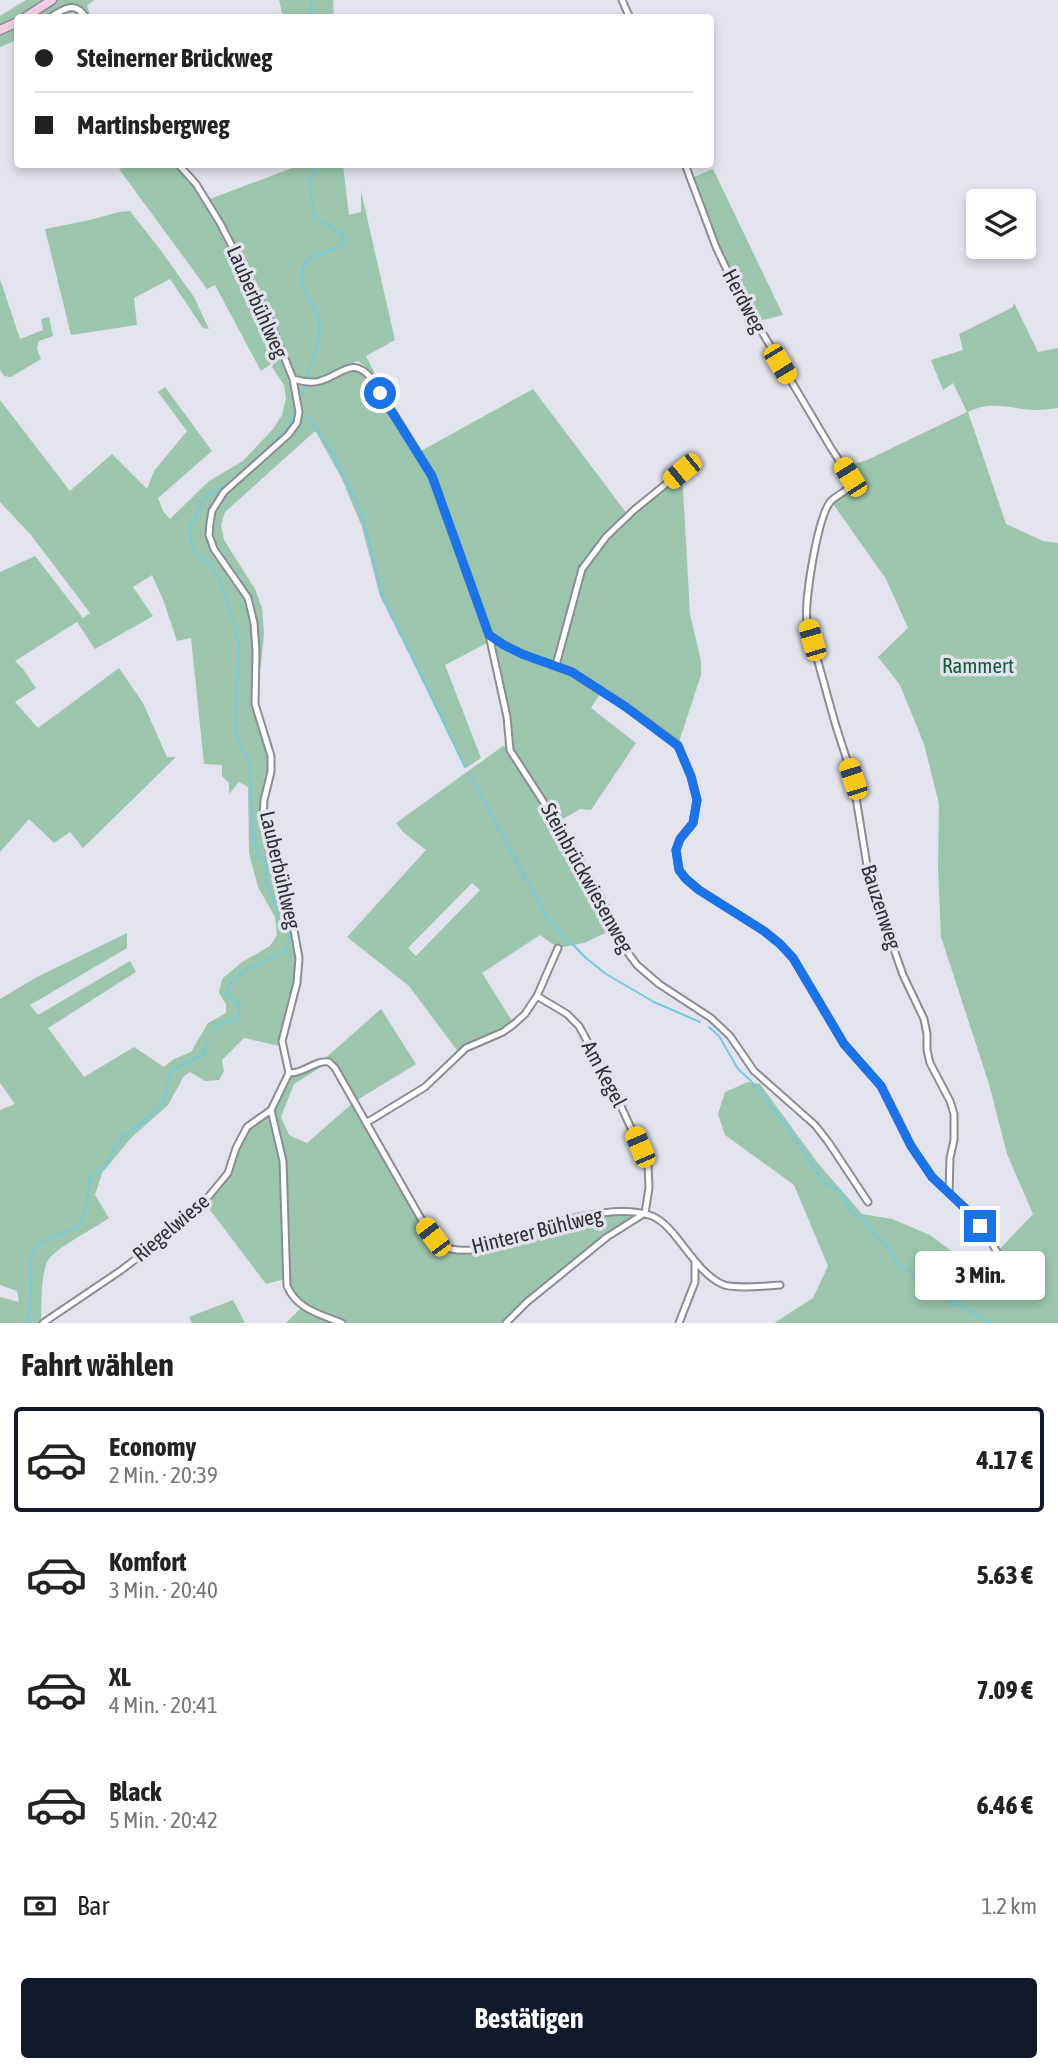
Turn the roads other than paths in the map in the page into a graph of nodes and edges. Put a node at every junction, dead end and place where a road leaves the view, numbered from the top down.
1 (52, 0) edge
2 (30, 14) edge
3 (55, 14) edge
4 (86, 14) edge
5 (182, 168) edge
6 (686, 168) edge
7 (293, 379) junction
8 (843, 464) joint
9 (682, 471) dead end
10 (489, 635) junction
11 (556, 665) junction
12 (558, 948) dead end
13 (537, 996) junction
14 (289, 1073) junction
15 (271, 1110) junction
16 (366, 1123) junction
17 (948, 1194) junction
18 (868, 1202) dead end
19 (645, 1213) junction
20 (695, 1262) junction
21 (780, 1285) dead end
22 (1011, 1289) dead end
23 (43, 1323) edge
24 (342, 1323) edge
25 (506, 1323) edge
26 (679, 1323) edge

1 - 2 main road
3 - 4 street
5 - 7 street, Lauberbühlweg
6 - 8 street, Herdweg
7 - 10 street, Steinbrückwiesenweg
7 - 14 street, Lauberbühlweg
8 - 17 street, Bauzenweg
9 - 11 street
10 - 11 street
10 - 18 street, Steinbrückwiesenweg
11 - 17 street
12 - 13 street
13 - 16 street
13 - 19 street, Am Kegel
14 - 15 street
14 - 16 street, Hinterer Bühlweg
15 - 23 street, Riegelwiese
15 - 24 street
16 - 19 street, Hinterer Bühlweg
17 - 22 street
19 - 20 street
19 - 25 street
20 - 21 street
20 - 26 street

